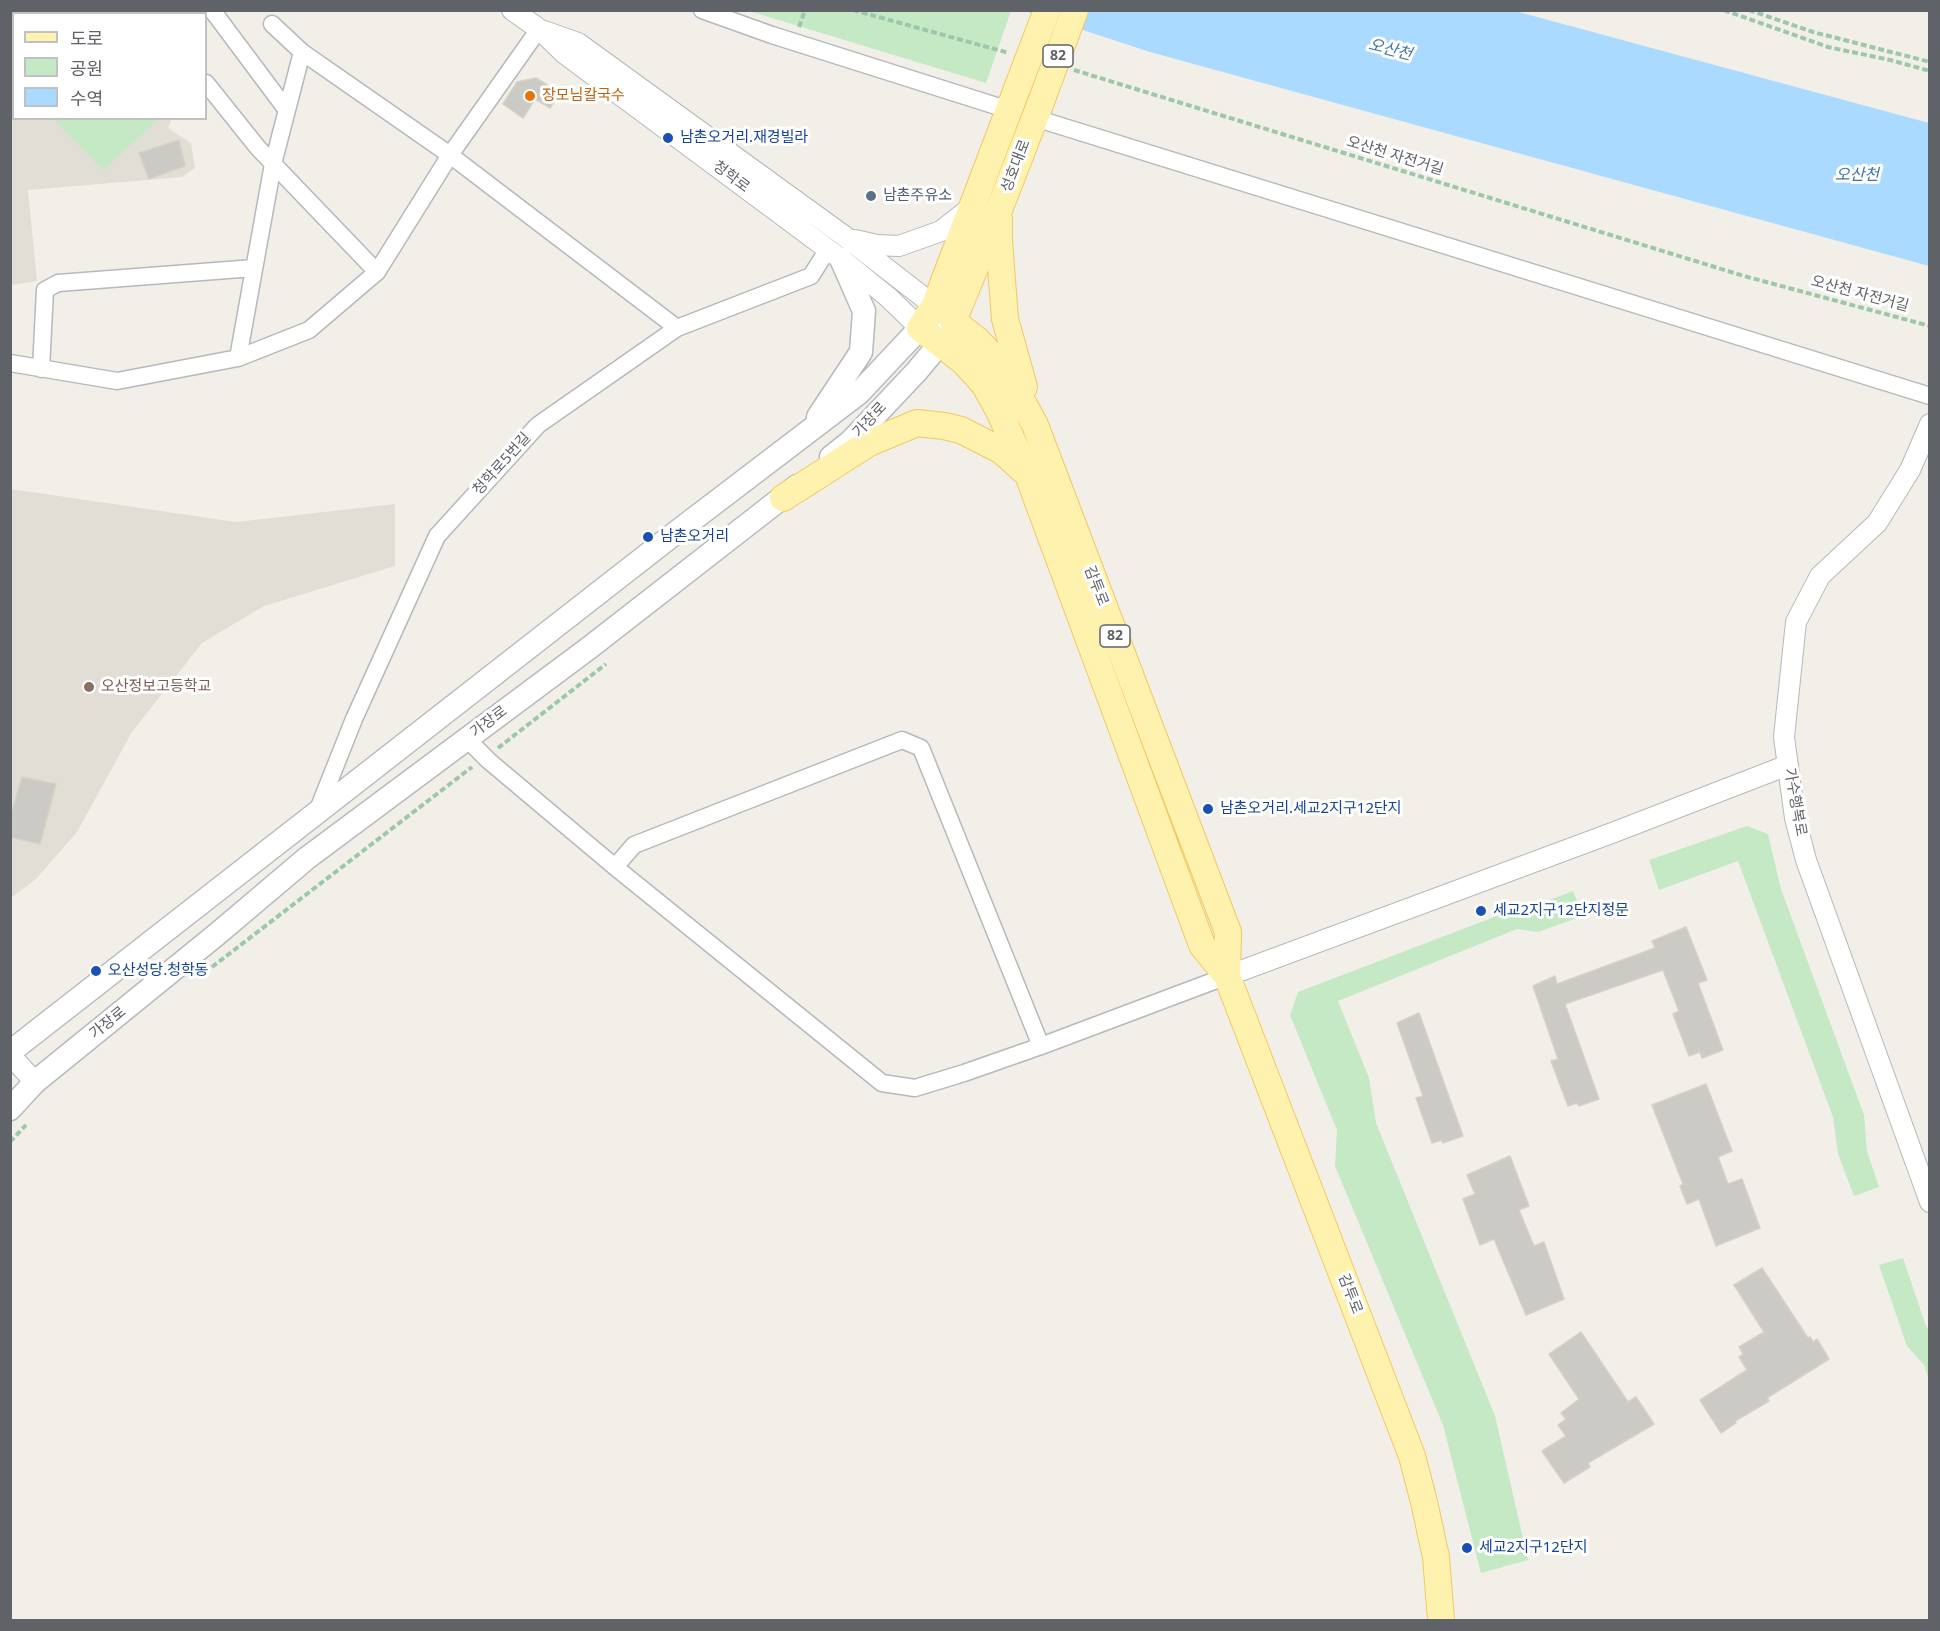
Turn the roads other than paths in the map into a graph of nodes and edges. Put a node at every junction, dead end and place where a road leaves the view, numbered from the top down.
1 (213, 10) edge
2 (512, 10) edge
3 (702, 10) edge
4 (1047, 10) edge
5 (1075, 10) edge
6 (272, 24) dead end
7 (539, 29) junction
8 (302, 52) junction
9 (207, 83) edge
10 (286, 109) junction
11 (1009, 110) junction
12 (1038, 110) junction
13 (450, 154) junction
14 (273, 164) junction
15 (972, 206) junction
16 (999, 210) junction
17 (839, 249) junction
18 (254, 268) junction
19 (376, 272) junction
20 (937, 324) junction
21 (677, 328) junction
22 (238, 358) junction
23 (10, 363) edge
24 (41, 369) junction
25 (1929, 396) edge
26 (1929, 424) edge
27 (1035, 425) junction
28 (786, 450) junction
29 (1028, 475) junction
30 (783, 498) junction
31 (467, 738) junction
32 (1788, 765) junction
33 (316, 813) junction
34 (615, 867) junction
35 (1227, 976) junction
36 (1041, 1046) junction
37 (10, 1054) edge
38 (35, 1082) junction
39 (18, 1117) edge
40 (1929, 1202) edge
41 (1441, 1620) edge

1 - 10 street
2 - 7 street, 청학로
3 - 11 street
4 - 11 main road, 성호대로 / 82, bridge
5 - 12 main road, 성호대로 / 82, bridge
6 - 8 street
7 - 13 street
7 - 17 street, 청학로
8 - 10 street
8 - 13 street
9 - 14 street
10 - 14 street
11 - 15 main road, 성호대로 / 82
12 - 16 main road, 성호대로 / 82
12 - 25 street
13 - 19 street
13 - 21 street
14 - 18 street
14 - 19 street
15 - 17 street
15 - 20 main road, 성호대로 / 82
16 - 20 main road, 성호대로 / 82
16 - 27 main road
17 - 20 street, 청학로
17 - 21 street, 청학로5번길
17 - 28 main road
18 - 22 street
18 - 24 street
19 - 22 street
20 - 27 main road, 감투로 / 82
20 - 28 main road, 가장로
20 - 29 main road, 감투로
20 - 30 main road, 가장로
21 - 33 street, 청학로5번길
22 - 24 street
23 - 24 street
26 - 32 street, 가수행복로
27 - 35 main road, 감투로 / 82
28 - 33 main road, 가장로
29 - 30 main road
29 - 35 main road, 감투로
30 - 31 main road, 가장로
31 - 34 street
31 - 38 main road, 가장로
32 - 35 street
32 - 40 street, 가수행복로
33 - 37 main road, 가장로
34 - 36 street
34 - 36 street
35 - 36 street
35 - 41 main road, 감투로
37 - 38 street
38 - 39 main road, 가장로

